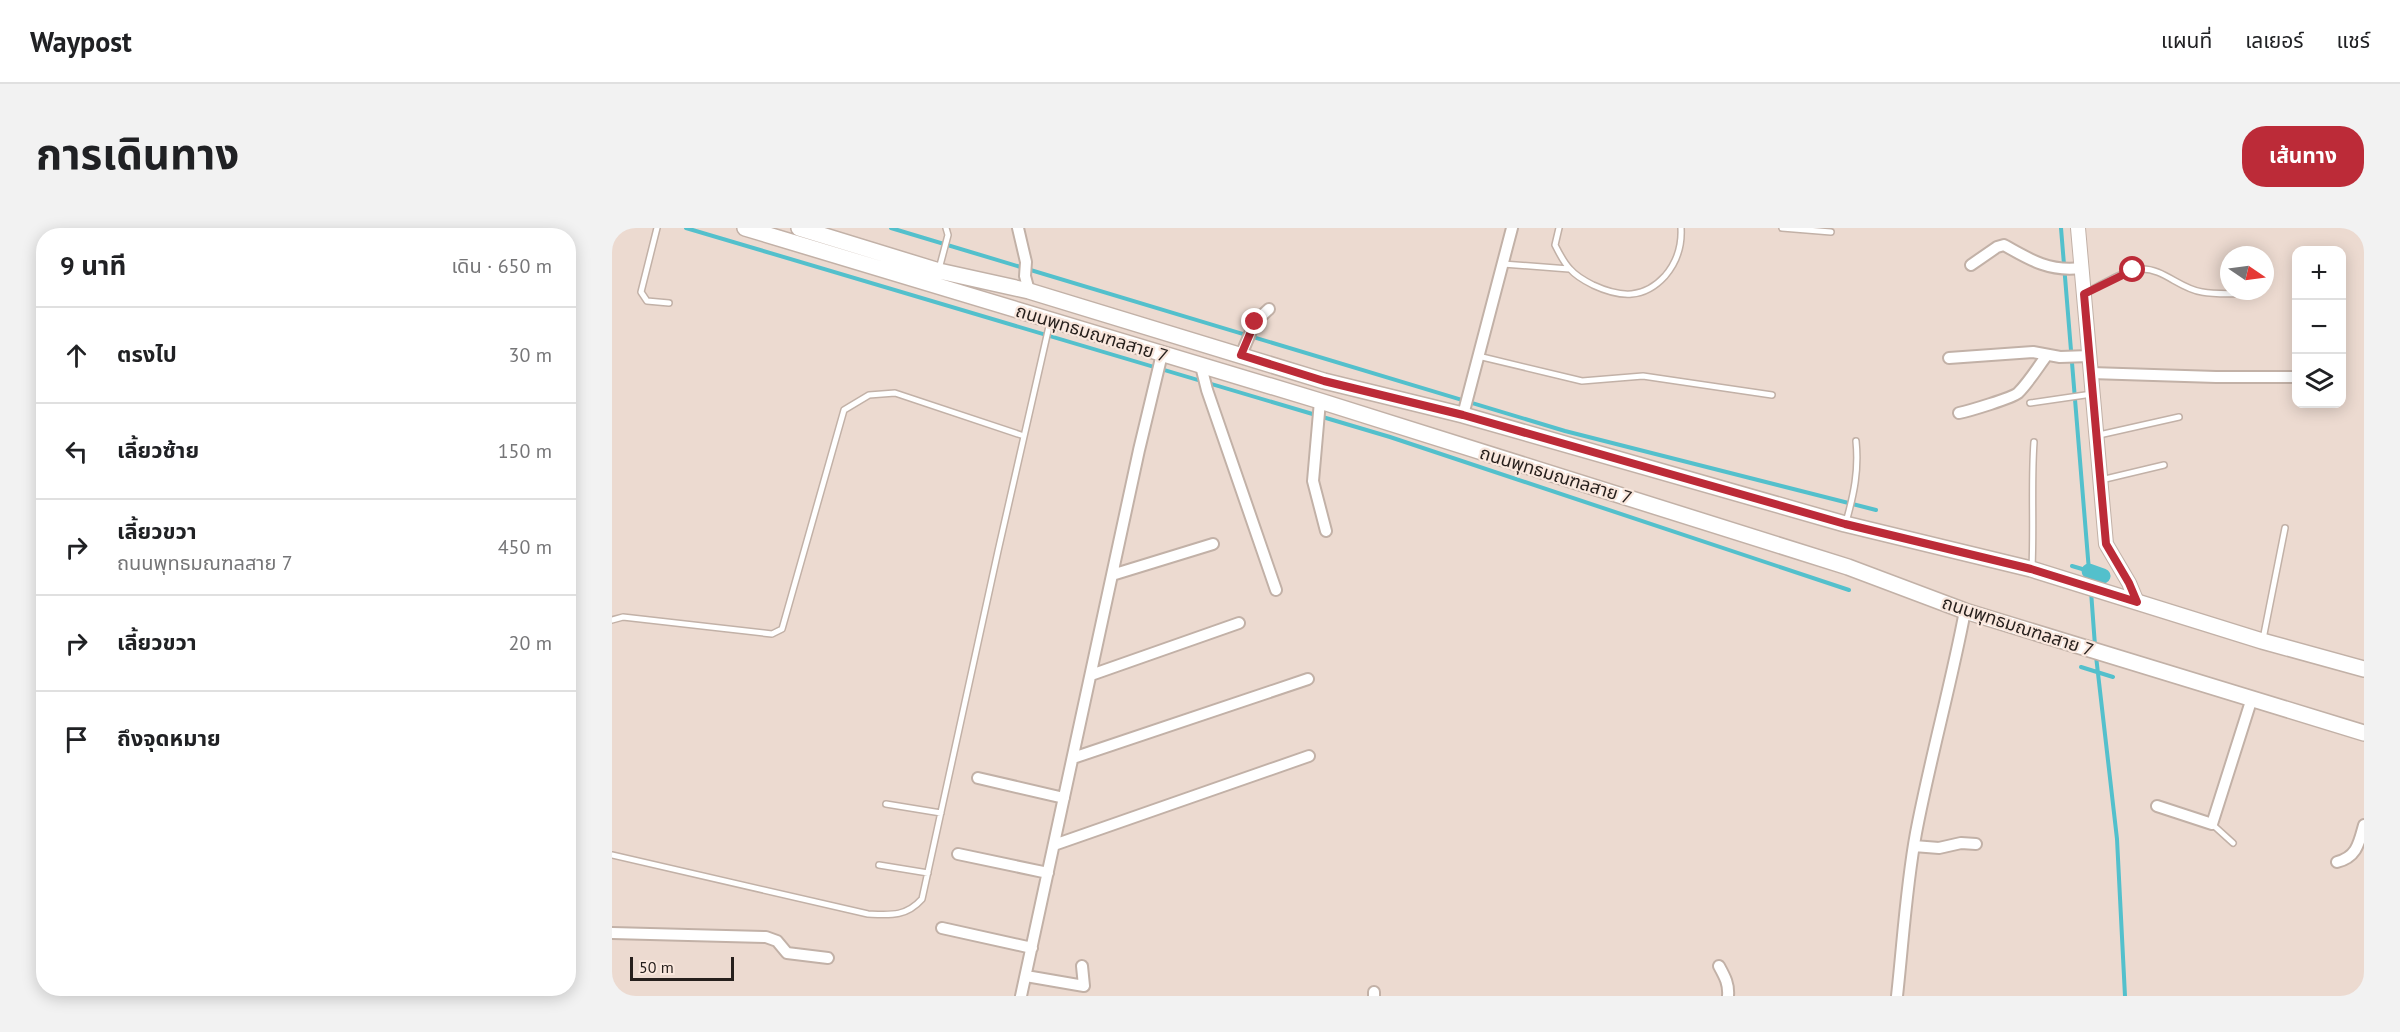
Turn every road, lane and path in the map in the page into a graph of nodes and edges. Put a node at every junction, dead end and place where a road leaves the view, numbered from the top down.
1 (657, 228) edge
2 (745, 228) edge
3 (946, 228) edge
4 (1018, 228) edge
5 (1512, 228) edge
6 (1559, 228) edge
7 (1681, 228) edge
8 (1782, 228) edge
9 (2078, 228) edge
10 (804, 229) edge
11 (829, 232) edge
12 (1831, 232) dead end
13 (941, 264) junction
14 (1503, 264) junction
15 (1971, 265) dead end
16 (1569, 269) junction
17 (2077, 269) junction
18 (1027, 284) junction
19 (2220, 293) edge
20 (2084, 294) junction
21 (669, 303) dead end
22 (1269, 309) dead end
23 (1050, 322) junction
24 (1244, 349) junction
25 (2048, 355) junction
26 (1162, 356) junction
27 (1479, 356) junction
28 (2084, 356) junction
29 (1949, 358) dead end
30 (1202, 370) junction
31 (2091, 374) junction
32 (2292, 377) edge
33 (1772, 395) dead end
34 (2085, 395) junction
35 (2030, 403) dead end
36 (1320, 404) junction
37 (1464, 412) junction
38 (1959, 413) dead end
39 (2179, 417) dead end
40 (1024, 436) junction
41 (2096, 436) junction
42 (1856, 441) dead end
43 (2034, 442) dead end
44 (2163, 465) dead end
45 (2100, 480) junction
46 (1845, 524) junction
47 (2285, 528) dead end
48 (1326, 531) dead end
49 (1212, 544) dead end
50 (2031, 569) junction
51 (1112, 575) junction
52 (1276, 590) dead end
53 (2137, 602) junction
54 (1965, 611) junction
55 (612, 620) edge
56 (1239, 623) dead end
57 (2262, 641) junction
58 (2364, 669) edge
59 (1091, 675) junction
60 (1308, 679) dead end
61 (2252, 698) junction
62 (2364, 733) edge
63 (1309, 756) dead end
64 (1073, 758) junction
65 (978, 778) dead end
66 (1064, 798) junction
67 (886, 804) dead end
68 (2157, 806) dead end
69 (941, 813) junction
70 (2212, 824) junction
71 (2364, 825) edge
72 (2233, 843) dead end
73 (1976, 844) dead end
74 (1054, 845) junction
75 (1914, 846) junction
76 (958, 854) dead end
77 (612, 855) edge
78 (2337, 862) dead end
79 (879, 864) dead end
80 (928, 873) junction
81 (1048, 873) junction
82 (942, 928) dead end
83 (612, 933) edge
84 (1032, 948) junction
85 (828, 958) dead end
86 (1082, 966) dead end
87 (1719, 966) dead end
88 (1026, 976) junction
89 (1021, 996) edge
90 (1728, 996) edge
91 (1897, 996) edge

1 - 21 lane
2 - 23 main road, ถนนพุทธมณฑลสาย 7
3 - 13 lane
4 - 18 street
5 - 14 street
6 - 16 lane
7 - 16 lane
8 - 12 lane
9 - 17 street
10 - 11 main road, ถนนพุทธมณฑลสาย 7
11 - 13 main road, ถนนพุทธมณฑลสาย 7
13 - 18 main road, ถนนพุทธมณฑลสาย 7
14 - 16 lane
14 - 27 street
15 - 17 street
17 - 20 street
18 - 24 main road, ถนนพุทธมณฑลสาย 7
19 - 20 lane
20 - 28 street
22 - 24 street
23 - 26 main road, ถนนพุทธมณฑลสาย 7
23 - 40 lane
24 - 37 main road, ถนนพุทธมณฑลสาย 7
25 - 28 street
25 - 29 street
25 - 38 street
26 - 30 main road, ถนนพุทธมณฑลสาย 7
26 - 51 street
27 - 33 lane
27 - 37 street
28 - 31 street
30 - 36 main road, ถนนพุทธมณฑลสาย 7
30 - 52 street
31 - 32 street
31 - 34 street
34 - 35 lane
34 - 41 street
36 - 48 street
36 - 54 main road, ถนนพุทธมณฑลสาย 7
37 - 46 main road, ถนนพุทธมณฑลสาย 7
39 - 41 lane
40 - 55 lane
40 - 69 lane
41 - 45 street
42 - 46 lane
43 - 50 lane
44 - 45 lane
45 - 53 street
46 - 50 main road, ถนนพุทธมณฑลสาย 7
47 - 57 lane
49 - 51 street
50 - 53 main road, ถนนพุทธมณฑลสาย 7
51 - 59 street
53 - 57 main road, ถนนพุทธมณฑลสาย 7
54 - 61 main road, ถนนพุทธมณฑลสาย 7
54 - 75 street
56 - 59 street
57 - 58 main road, ถนนพุทธมณฑลสาย 7
59 - 64 street
60 - 64 street
61 - 62 main road, ถนนพุทธมณฑลสาย 7
61 - 70 street
63 - 74 street
64 - 66 street
65 - 66 street
66 - 74 street
67 - 69 lane
68 - 70 street
69 - 80 lane
70 - 72 lane
71 - 78 street
73 - 75 street
74 - 81 street
75 - 91 street
76 - 81 street
77 - 80 lane
79 - 80 lane
81 - 84 street
82 - 84 street
83 - 85 street
84 - 88 street
86 - 88 street
87 - 90 street
88 - 89 street

